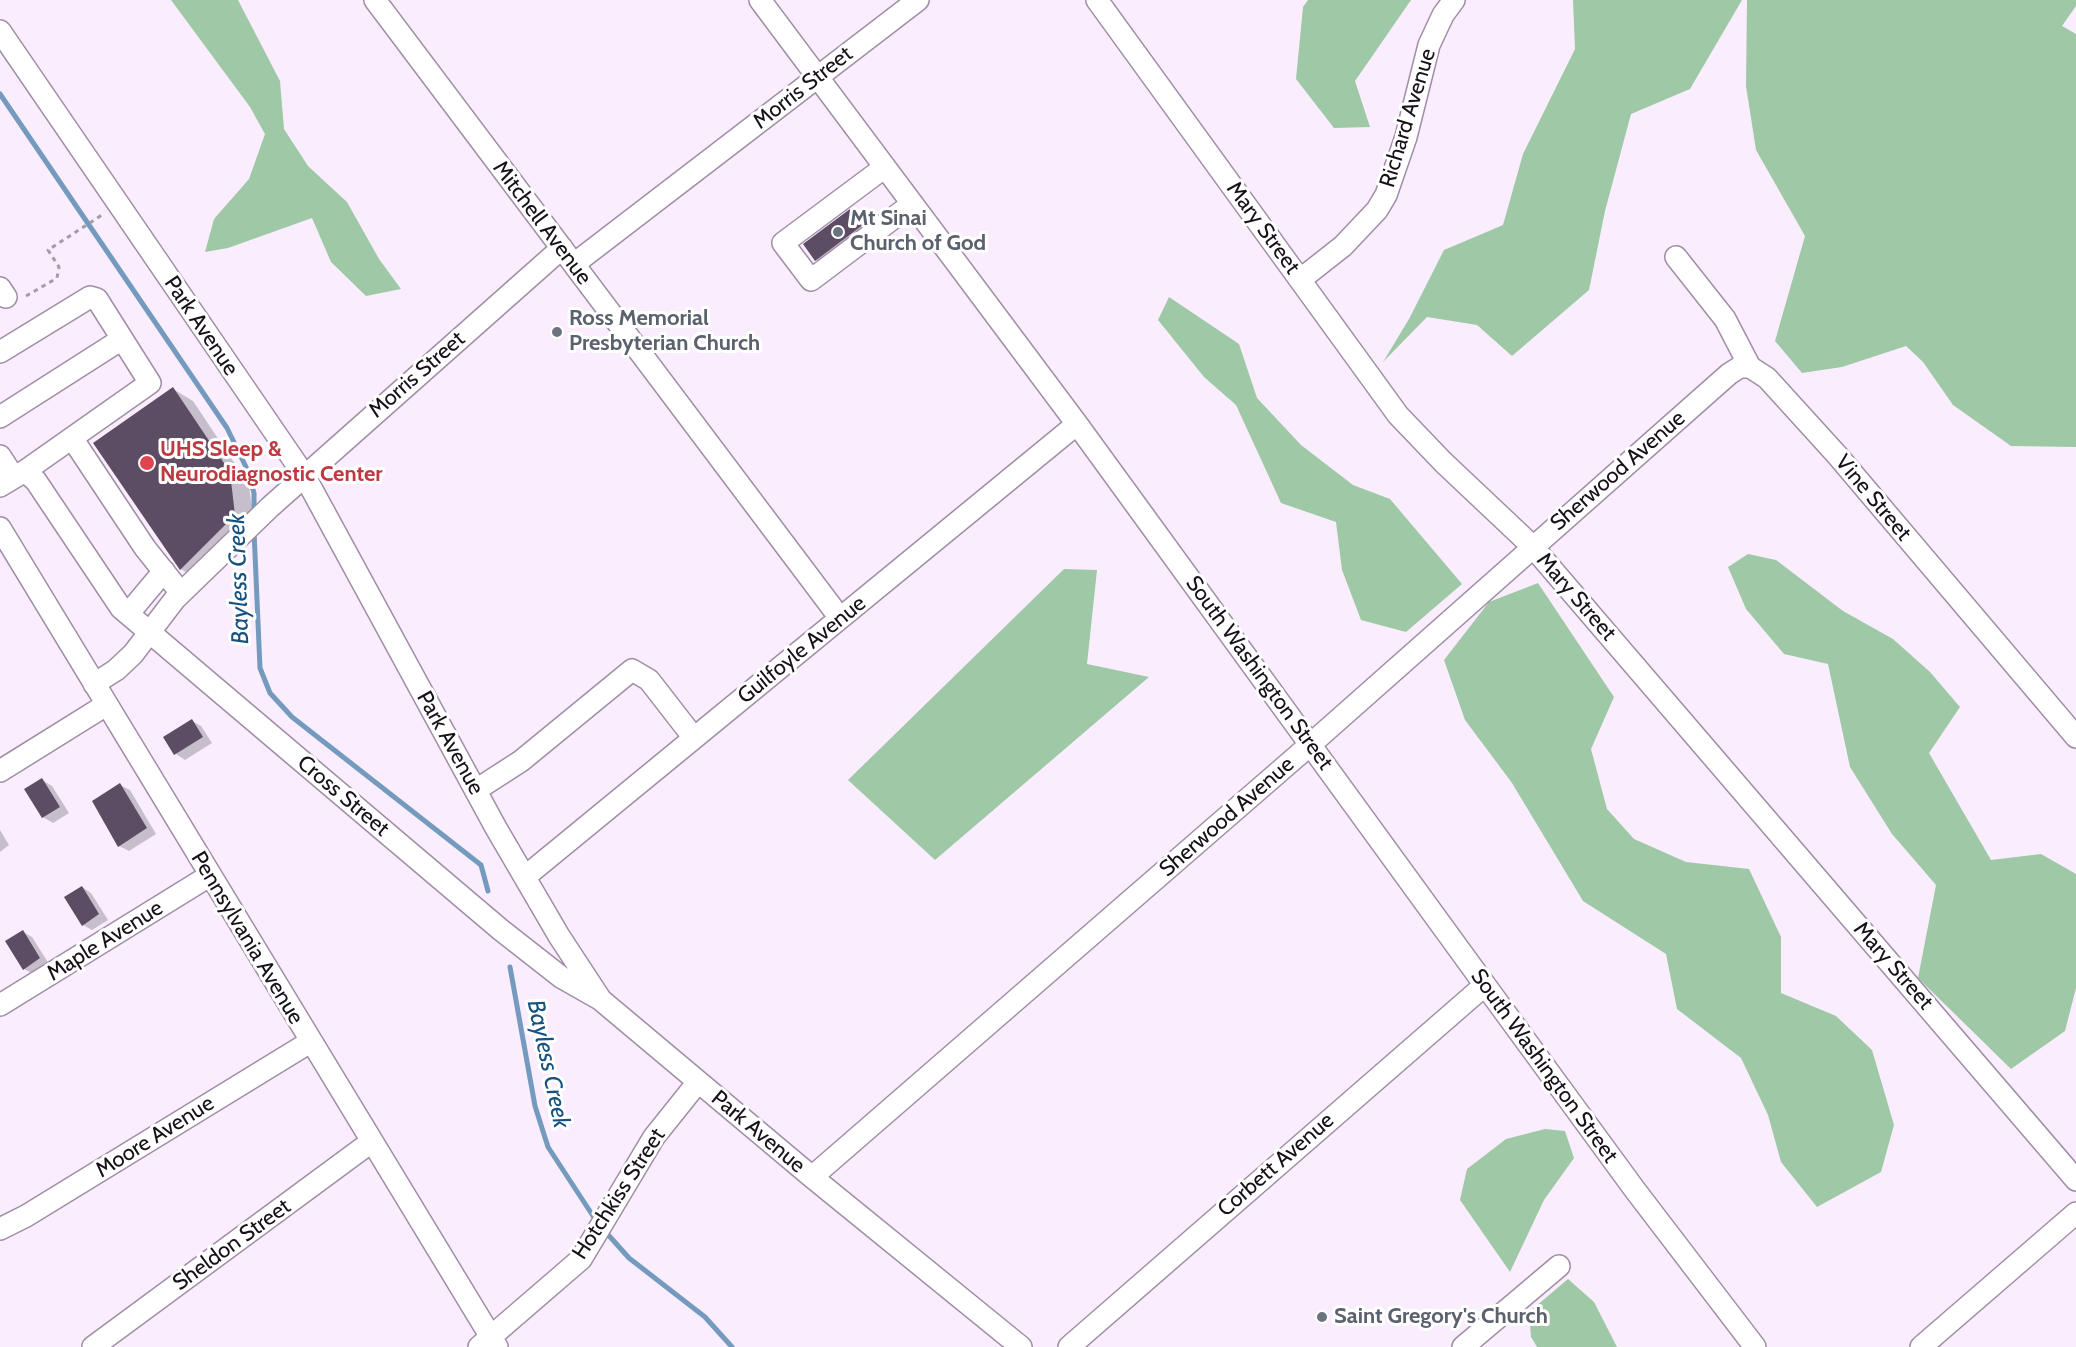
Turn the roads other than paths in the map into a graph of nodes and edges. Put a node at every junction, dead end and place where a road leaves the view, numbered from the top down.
1 (375, 0) edge
2 (760, 0) edge
3 (918, 0) edge
4 (1097, 0) edge
5 (1454, 0) edge
6 (0, 31) edge
7 (818, 77) junction
8 (885, 167) junction
9 (912, 204) junction
10 (568, 256) junction
11 (1676, 257) dead end
12 (1301, 279) junction
13 (122, 339) junction
14 (0, 352) edge
15 (1750, 367) junction
16 (0, 417) edge
17 (1077, 424) junction
18 (72, 438) junction
19 (0, 456) edge
20 (304, 475) junction
21 (13, 478) edge
22 (0, 528) edge
23 (1532, 546) junction
24 (164, 571) junction
25 (181, 593) junction
26 (128, 614) junction
27 (840, 618) junction
28 (150, 633) junction
29 (94, 684) junction
30 (106, 705) junction
31 (2076, 737) edge
32 (694, 738) junction
33 (1311, 744) junction
34 (0, 771) edge
35 (476, 790) junction
36 (209, 876) junction
37 (526, 876) junction
38 (1485, 985) junction
39 (601, 1000) junction
40 (0, 1005) edge
41 (310, 1042) junction
42 (698, 1082) junction
43 (371, 1142) junction
44 (812, 1177) junction
45 (2076, 1180) edge
46 (2076, 1213) edge
47 (0, 1229) edge
48 (1559, 1266) dead end
49 (489, 1344) edge
50 (93, 1347) edge
51 (1021, 1347) edge
52 (1069, 1347) edge
53 (1463, 1347) edge
54 (1755, 1347) edge
55 (1921, 1347) edge

1 - 10 street, Mitchell Avenue
2 - 7 street, South Washington Street
3 - 7 street, Morris Street
4 - 12 street, Mary Street
5 - 12 street, Richard Avenue
6 - 20 street, Park Avenue
7 - 8 street, South Washington Street
7 - 10 street, Morris Street
8 - 9 street, South Washington Street
8 - 9 street
9 - 17 street, South Washington Street
10 - 20 street, Morris Street
10 - 27 street, Mitchell Avenue
11 - 15 street, Vine Street
12 - 23 street, Mary Street
13 - 14 street
13 - 16 street
13 - 18 street
15 - 23 street, Sherwood Avenue
15 - 31 street, Vine Street
17 - 27 street, Guilfoyle Avenue
17 - 33 street, South Washington Street
18 - 21 street
18 - 24 street
19 - 21 street, Cross Street
20 - 25 street, Morris Street
20 - 35 street, Park Avenue
21 - 26 street, Cross Street
22 - 29 street, Pennsylvania Avenue
23 - 33 street, Sherwood Avenue
23 - 45 street, Mary Street
24 - 25 street
24 - 26 street
25 - 28 street, Morris Street
26 - 28 street, Cross Street
27 - 32 street, Guilfoyle Avenue
28 - 29 street
28 - 39 street, Cross Street
29 - 30 street, Pennsylvania Avenue
30 - 34 street
30 - 36 street, Pennsylvania Avenue
32 - 35 street
32 - 37 street, Guilfoyle Avenue
33 - 38 street, South Washington Street
33 - 44 street, Sherwood Avenue
35 - 37 street, Park Avenue
36 - 40 street, Maple Avenue
36 - 41 street, Pennsylvania Avenue
37 - 39 street, Park Avenue
38 - 52 street, Corbett Avenue
38 - 54 street, South Washington Street
39 - 42 street, Park Avenue
41 - 43 street, Pennsylvania Avenue
41 - 47 street, Moore Avenue
42 - 44 street, Park Avenue
42 - 49 street, Hotchkiss Street
43 - 49 street, Pennsylvania Avenue
43 - 50 street, Sheldon Street
44 - 51 street, Park Avenue
46 - 55 street
48 - 53 street

